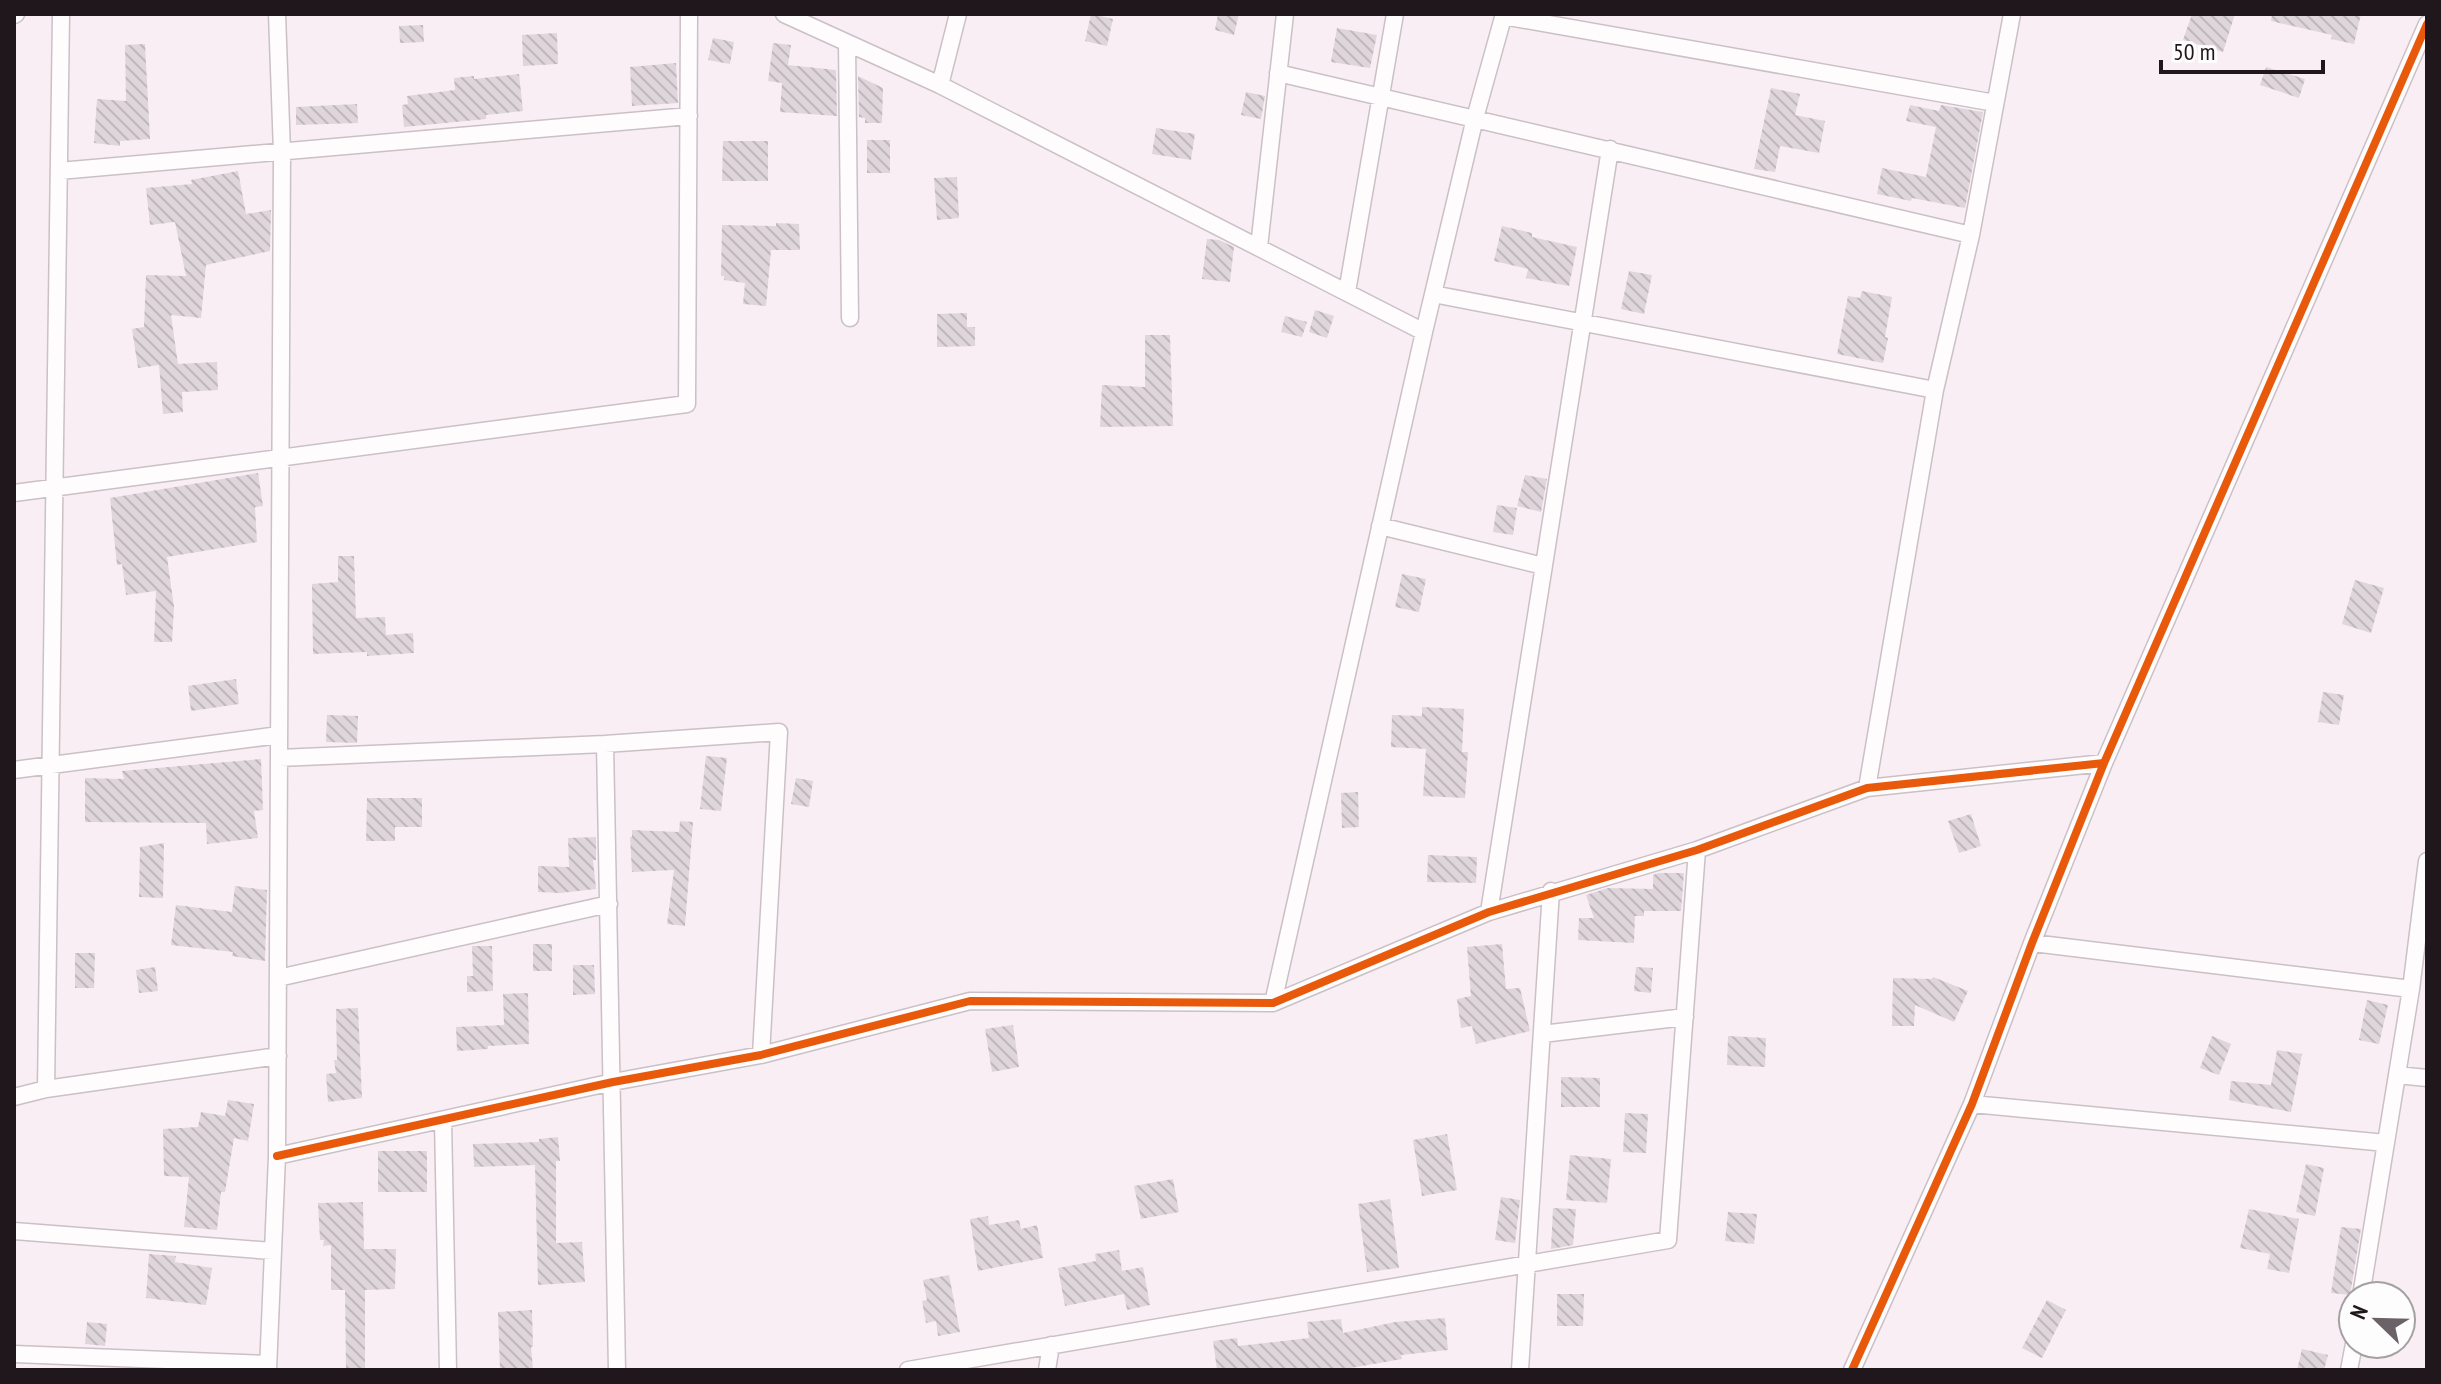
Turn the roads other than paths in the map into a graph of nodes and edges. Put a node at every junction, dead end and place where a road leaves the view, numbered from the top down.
1 (61, 14) edge
2 (277, 14) edge
3 (689, 14) edge
4 (784, 14) edge
5 (958, 14) edge
6 (1285, 14) edge
7 (1395, 14) edge
8 (2012, 14) edge
9 (1504, 15) edge
10 (808, 19) edge
11 (2427, 24) edge
12 (847, 43) junction
13 (1278, 73) junction
14 (940, 85) junction
15 (1381, 96) junction
16 (1995, 103) junction
17 (689, 116) junction
18 (1475, 118) junction
19 (1610, 149) junction
20 (282, 152) junction
21 (59, 171) junction
22 (1971, 235) junction
23 (1259, 247) junction
24 (1347, 292) junction
25 (1433, 294) junction
26 (850, 318) dead end
27 (1582, 322) junction
28 (1424, 332) junction
29 (1935, 390) junction
30 (281, 458) junction
31 (55, 488) junction
32 (14, 493) edge
33 (1380, 526) junction
34 (1543, 566) junction
35 (279, 735) junction
36 (605, 744) junction
37 (279, 758) junction
38 (2104, 763) junction
39 (50, 764) junction
40 (14, 770) edge
41 (1867, 788) junction
42 (1697, 850) junction
43 (2427, 861) edge
44 (1551, 891) junction
45 (609, 904) junction
46 (1489, 912) junction
47 (2422, 938) edge
48 (2032, 943) junction
49 (278, 978) junction
50 (2411, 989) junction
51 (1273, 1003) junction
52 (1685, 1017) junction
53 (1542, 1034) junction
54 (761, 1055) junction
55 (278, 1056) junction
56 (2397, 1075) junction
57 (2427, 1078) edge
58 (613, 1082) junction
59 (46, 1089) junction
60 (14, 1097) edge
61 (1972, 1104) junction
62 (443, 1120) junction
63 (2386, 1143) junction
64 (277, 1156) junction
65 (14, 1231) edge
66 (272, 1251) junction
67 (1528, 1265) junction
68 (2364, 1280) edge
69 (1051, 1345) junction
70 (14, 1354) edge
71 (268, 1367) edge
72 (448, 1370) edge
73 (617, 1370) edge
74 (908, 1370) edge
75 (1047, 1370) edge
76 (1520, 1370) edge
77 (1852, 1370) edge

1 - 21 street
2 - 20 street
3 - 17 street
4 - 10 street
5 - 14 street
6 - 13 street
7 - 15 street
8 - 16 street
9 - 16 street
9 - 18 street
10 - 12 street
11 - 38 street
12 - 14 street
12 - 26 street
13 - 15 street
13 - 23 street
14 - 23 street
15 - 18 street
15 - 24 street
16 - 22 street
17 - 20 street
17 - 30 street
18 - 19 street
18 - 25 street
19 - 22 street
19 - 27 street
20 - 21 street
20 - 30 street
21 - 31 street
22 - 29 street
23 - 24 street
24 - 28 street
25 - 27 street
25 - 28 street
27 - 29 street
27 - 34 street
28 - 33 street
29 - 41 street
30 - 31 street
30 - 35 street
31 - 32 street
31 - 39 street
33 - 34 street
33 - 51 street
34 - 46 street
35 - 37 street
35 - 39 street
36 - 37 street
36 - 45 street
36 - 54 street
37 - 49 street
38 - 41 street
38 - 48 street
39 - 40 street
39 - 59 street
41 - 42 street
42 - 44 street
42 - 52 street
43 - 47 street
44 - 46 street
44 - 53 street
45 - 49 street
45 - 58 street
46 - 51 street
47 - 50 street
48 - 50 street
48 - 61 street
49 - 55 street
50 - 56 street
51 - 54 street
52 - 53 street
52 - 67 street
53 - 67 street
54 - 58 street
55 - 59 street
55 - 64 street
56 - 57 street
56 - 63 street
58 - 62 street
58 - 73 street
59 - 60 street
61 - 63 street
61 - 77 street
62 - 64 street
62 - 72 street
63 - 68 street
64 - 66 street
65 - 66 street
66 - 71 street
67 - 69 street
67 - 76 street
69 - 74 street
69 - 75 street
70 - 71 street

